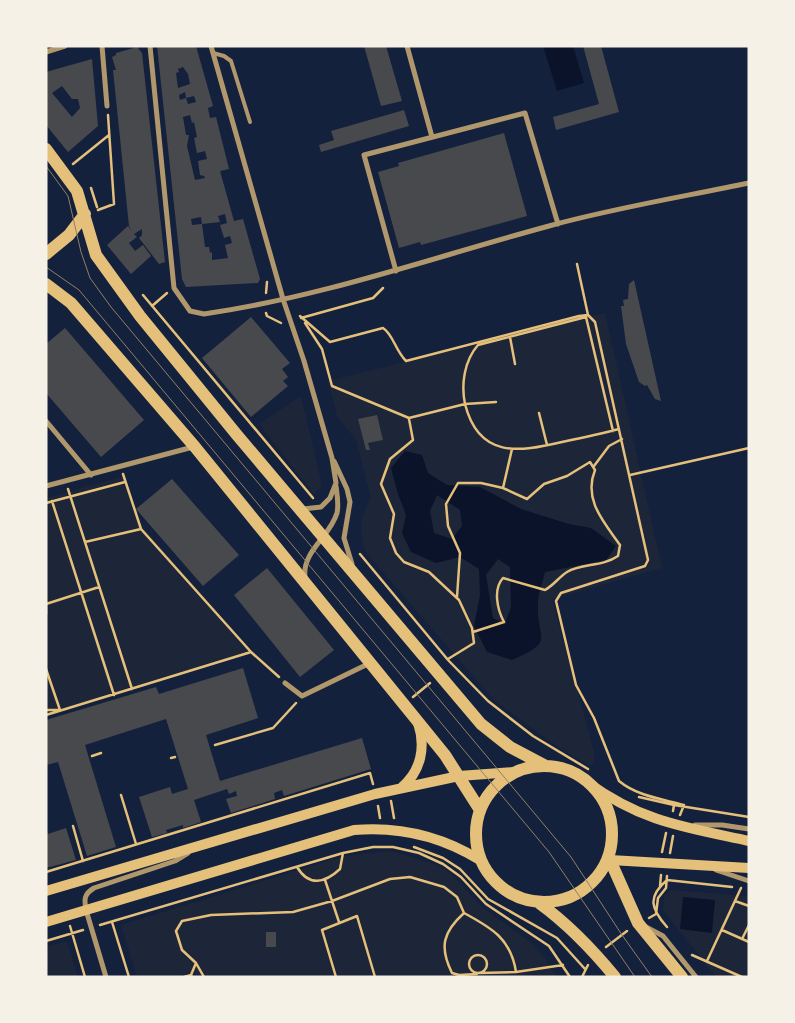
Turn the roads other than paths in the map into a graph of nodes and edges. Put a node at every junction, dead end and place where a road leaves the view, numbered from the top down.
1 (66, 46) edge
2 (102, 46) edge
3 (150, 46) edge
4 (211, 46) edge
5 (407, 46) edge
6 (46, 52) edge
7 (213, 53) junction
8 (107, 106) road end
9 (250, 122) dead end
10 (432, 137) junction
11 (46, 149) edge
12 (749, 183) edge
13 (91, 212) junction
14 (558, 224) junction
15 (46, 254) edge
16 (396, 271) junction
17 (46, 284) edge
18 (283, 299) junction
19 (46, 421) edge
20 (195, 447) junction
21 (332, 458) junction
22 (91, 475) junction
23 (336, 483) junction
24 (46, 486) edge
25 (299, 508) junction
26 (323, 537) junction
27 (358, 579) junction
28 (307, 586) junction
29 (371, 662) junction
30 (285, 683) road end
31 (417, 720) junction
32 (546, 766) junction
33 (514, 772) junction
34 (459, 776) junction
35 (589, 776) junction
36 (401, 787) junction
37 (480, 810) junction
38 (676, 826) junction
39 (749, 829) edge
40 (749, 841) edge
41 (202, 844) junction
42 (480, 860) junction
43 (610, 860) junction
44 (699, 864) junction
45 (749, 868) edge
46 (749, 881) edge
47 (46, 891) edge
48 (538, 902) junction
49 (86, 910) junction
50 (46, 922) edge
51 (638, 923) junction
52 (106, 977) edge
53 (615, 977) edge
54 (682, 977) edge
55 (696, 977) edge

1 - 6 street
2 - 8 street
3 - 18 street
4 - 7 street
5 - 10 street
7 - 9 lane
7 - 18 street
10 - 14 street
10 - 16 street
11 - 13 main road
12 - 14 street
13 - 15 main road
13 - 25 main road
14 - 16 street
16 - 18 street
17 - 20 main road
18 - 21 street
19 - 22 street
20 - 22 street
20 - 28 main road
21 - 23 street
21 - 27 street
22 - 24 street
23 - 25 street
23 - 26 street
25 - 26 main road
26 - 27 main road
26 - 28 street
27 - 32 main road
28 - 29 main road
29 - 30 street
29 - 31 main road
31 - 34 main road
31 - 36 main road
32 - 33 main road
32 - 35 main road
33 - 34 main road
33 - 37 main road
34 - 36 main road
34 - 37 main road
35 - 38 main road
35 - 43 main road
36 - 41 main road
37 - 42 main road
38 - 39 street
38 - 40 main road
41 - 47 main road
41 - 49 street
42 - 48 main road
42 - 49 main road
43 - 44 main road
43 - 48 main road
43 - 51 main road
44 - 45 main road
44 - 46 street
48 - 53 main road
49 - 50 main road
49 - 52 street
51 - 54 main road
51 - 55 street

